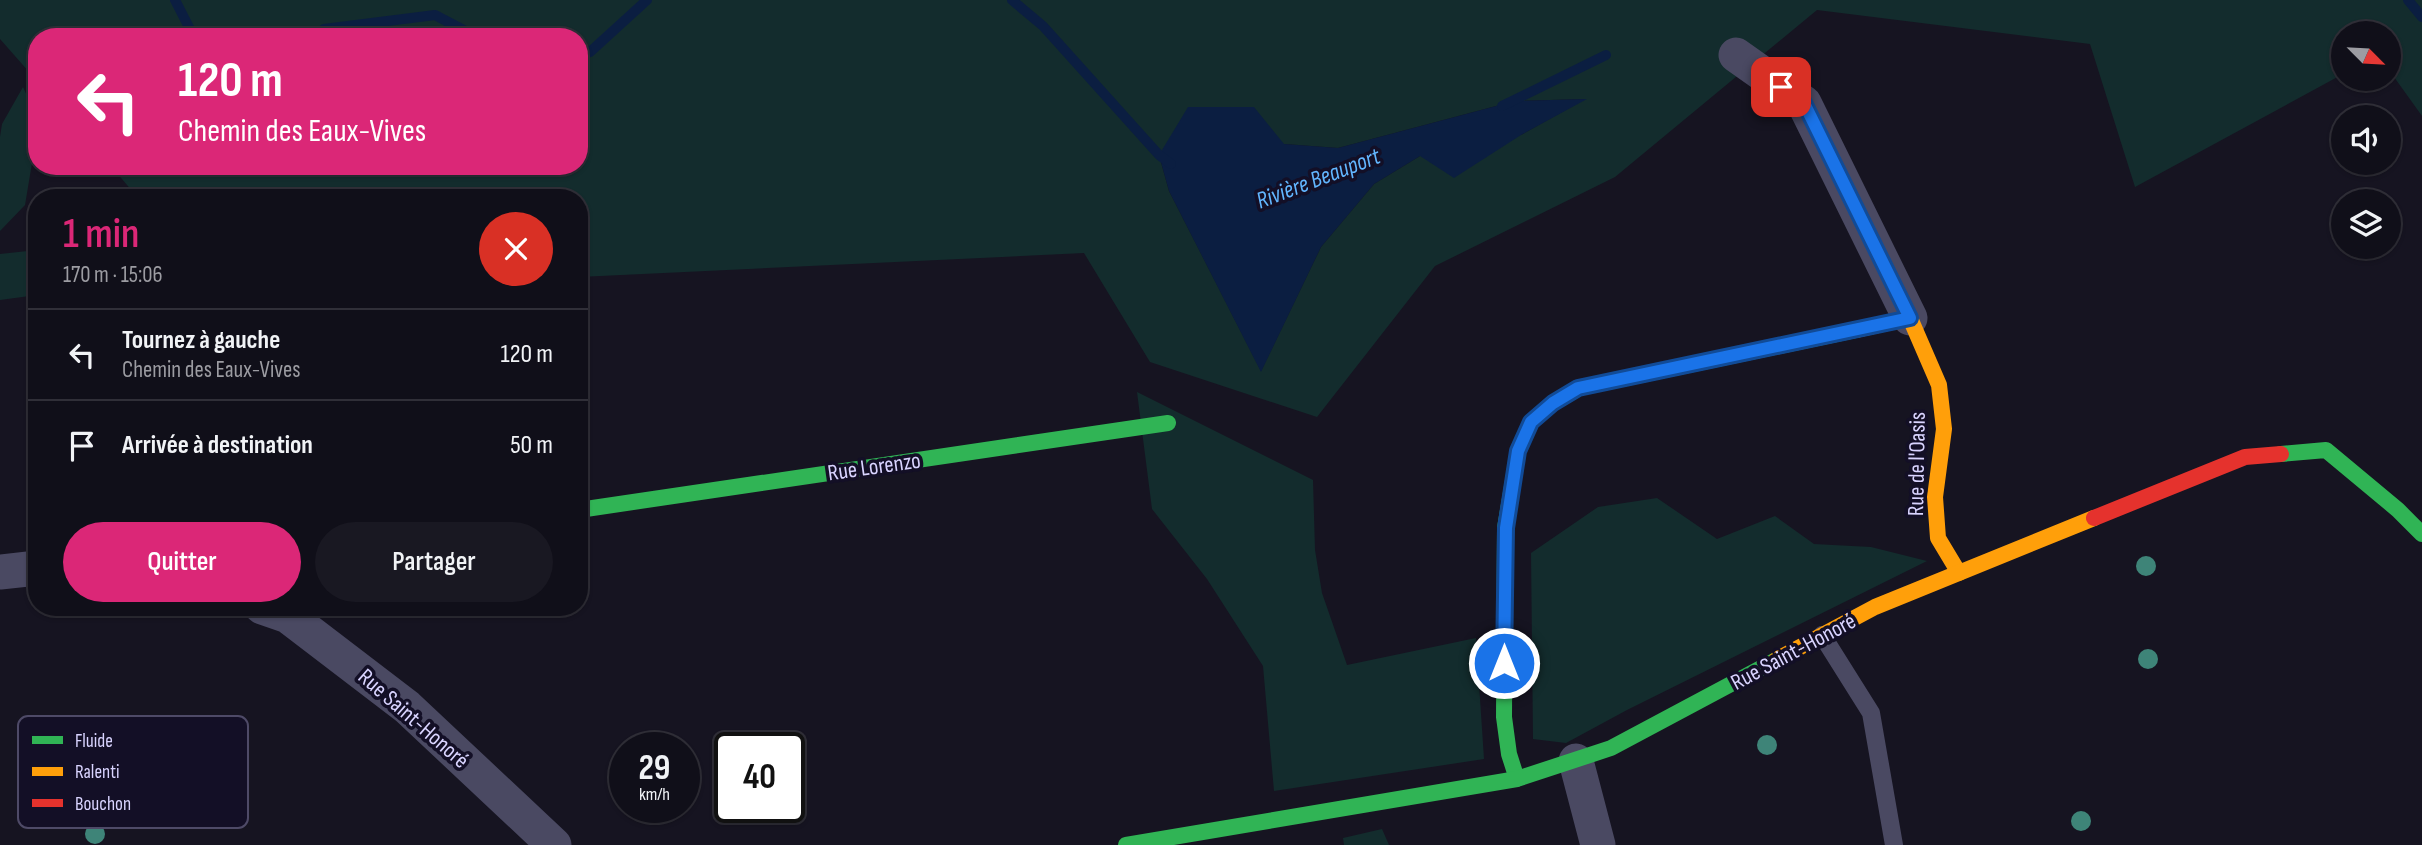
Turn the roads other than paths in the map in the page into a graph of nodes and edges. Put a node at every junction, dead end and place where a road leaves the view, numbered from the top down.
1 (1736, 55) dead end
2 (1910, 318) junction
3 (1168, 423) dead end
4 (588, 509) edge
5 (2422, 534) edge
6 (28, 569) edge
7 (0, 572) edge
8 (1959, 573) junction
9 (290, 616) edge
10 (1822, 635) junction
11 (1576, 761) junction
12 (1517, 779) junction
13 (1164, 842) edge
14 (554, 845) edge
15 (1126, 845) edge
16 (1598, 845) edge
17 (1894, 845) edge

1 - 2 street
2 - 8 street, Rue de l'Oasis
2 - 12 street
3 - 4 street, Rue Lorenzo
5 - 8 street, Rue Saint-Honoré
6 - 7 street
8 - 10 street, Rue Saint-Honoré
9 - 14 street, Rue Saint-Honoré
10 - 11 street, Rue Saint-Honoré
10 - 17 lane
11 - 12 street, Rue Saint-Honoré
11 - 16 street
12 - 13 street, Rue Saint-Honoré
13 - 15 street, Rue Saint-Honoré

